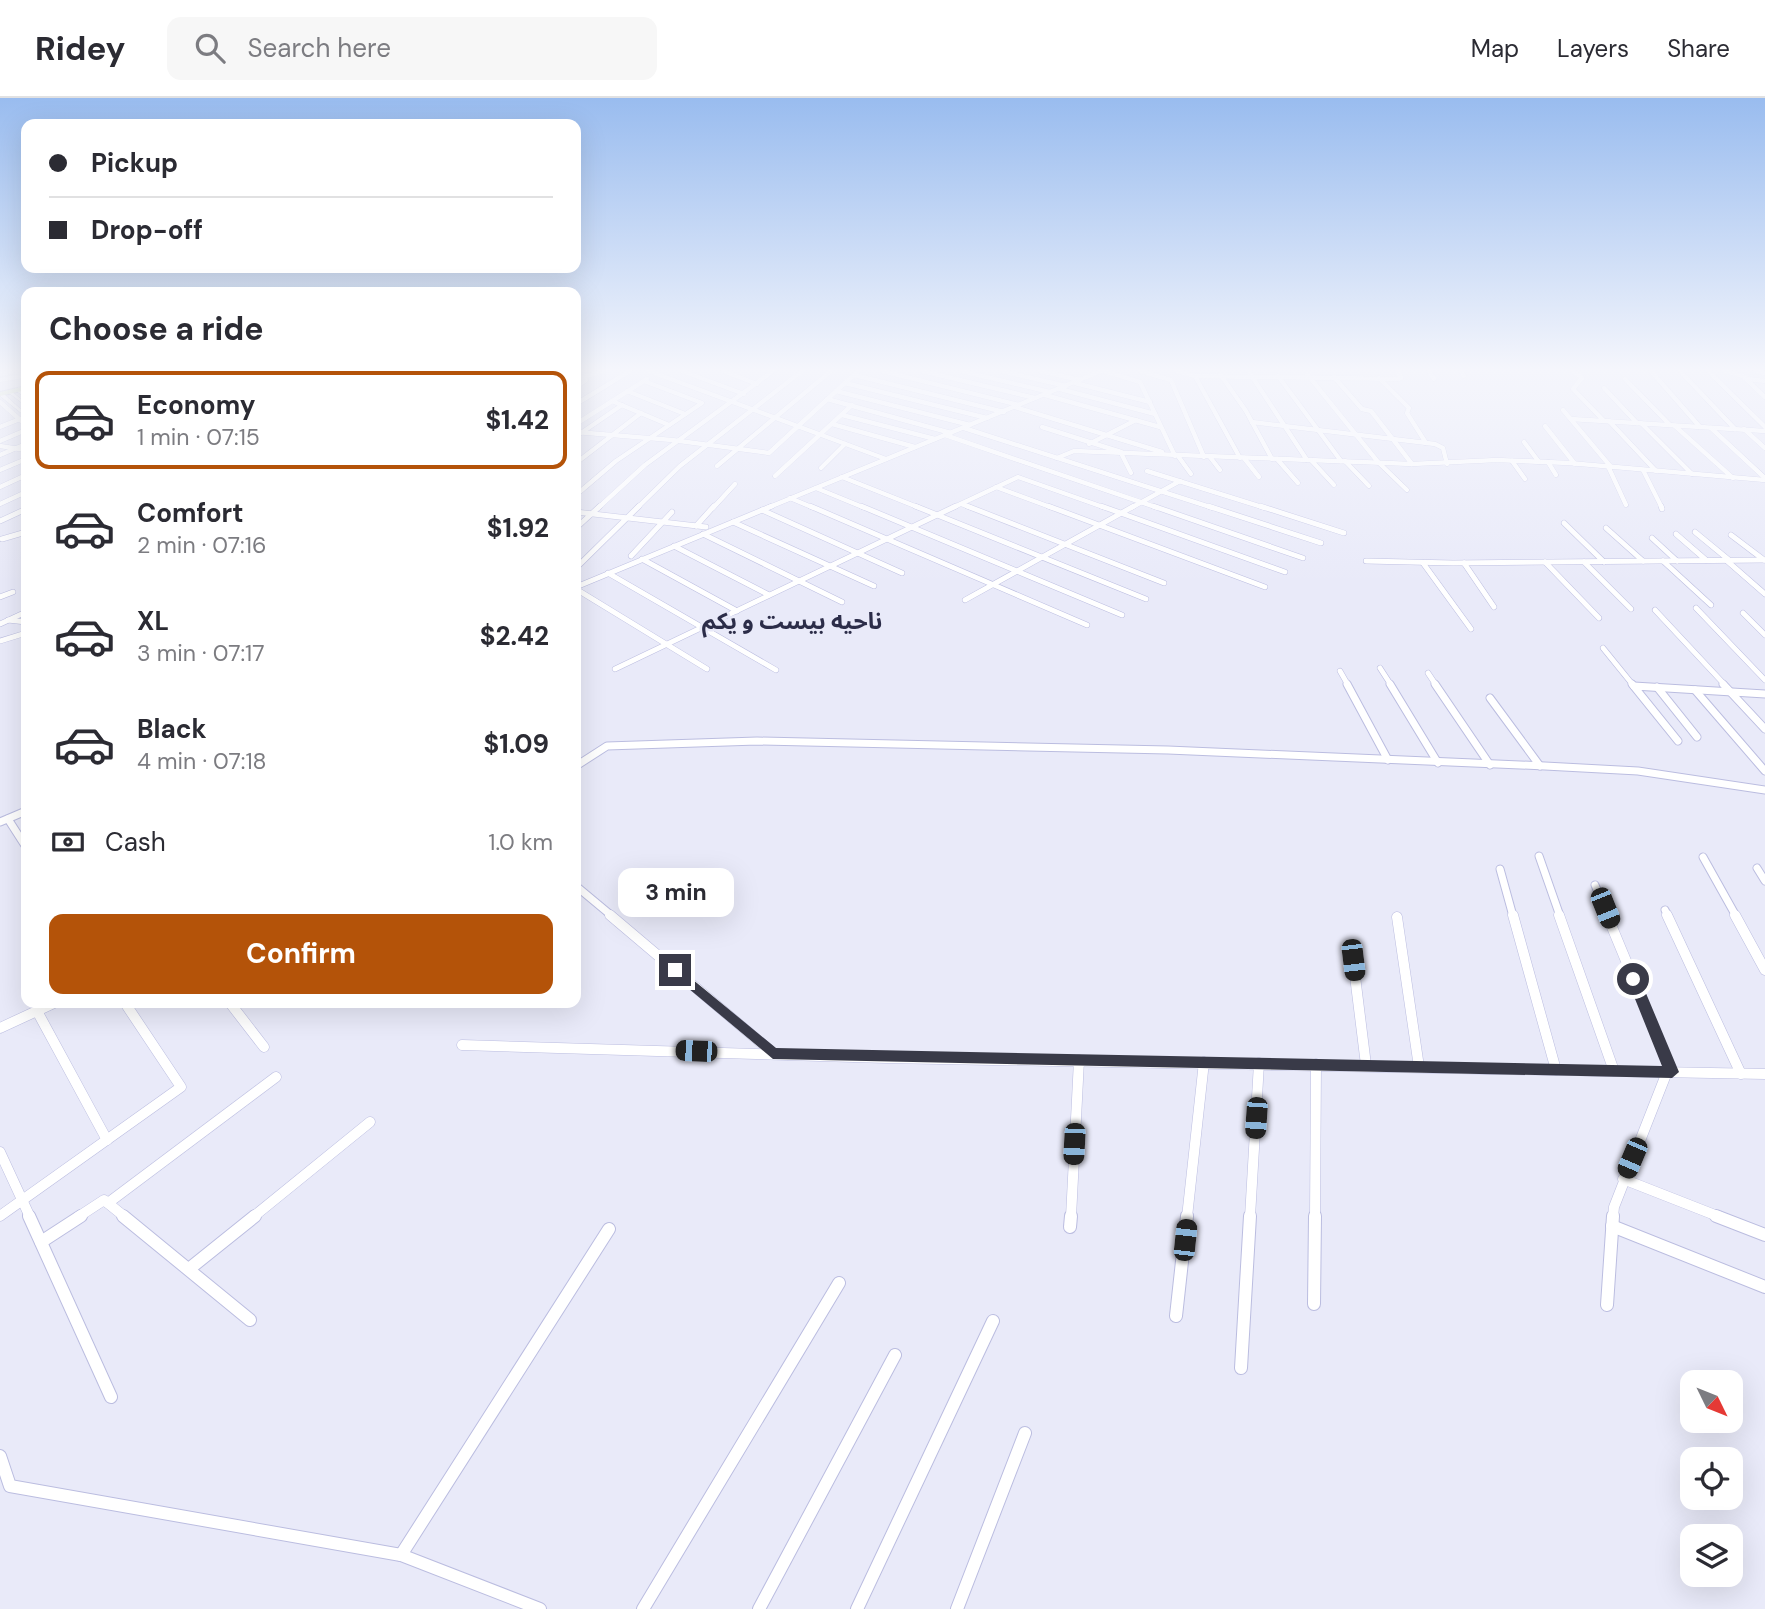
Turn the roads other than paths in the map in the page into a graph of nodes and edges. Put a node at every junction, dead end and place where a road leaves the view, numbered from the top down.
1 (679, 441) edge
2 (602, 442) edge
3 (645, 442) edge
4 (683, 442) edge
5 (711, 442) edge
6 (747, 442) edge
7 (780, 442) edge
8 (813, 442) edge
9 (838, 442) edge
10 (895, 442) edge
11 (929, 442) edge
12 (969, 442) edge
13 (1011, 442) edge
14 (1091, 442) joint
15 (1128, 442) edge
16 (1168, 442) edge
17 (1200, 442) edge
18 (1233, 442) edge
19 (1264, 442) edge
20 (1296, 442) edge
21 (1329, 442) edge
22 (1362, 442) edge
23 (1395, 442) edge
24 (1414, 442) edge
25 (1524, 442) dead end
26 (1557, 442) edge
27 (1589, 442) edge
28 (1627, 442) edge
29 (1658, 442) edge
30 (1691, 442) edge
31 (1725, 442) edge
32 (1426, 443) joint
33 (845, 444) junction
34 (707, 445) junction
35 (0, 446) edge
36 (21, 446) edge
37 (915, 447) junction
38 (15, 449) junction
39 (738, 449) junction
40 (21, 450) edge
41 (1074, 451) junction
42 (1122, 454) junction
43 (0, 455) edge
44 (1130, 455) junction
45 (1147, 455) junction
46 (1176, 456) junction
47 (1207, 457) junction
48 (1057, 458) junction
49 (1242, 458) junction
50 (581, 459) edge
51 (886, 459) junction
52 (1274, 459) junction
53 (21, 460) edge
54 (1309, 460) junction
55 (1343, 461) junction
56 (1512, 461) junction
57 (1378, 462) junction
58 (1539, 462) junction
59 (1548, 462) junction
60 (1412, 464) junction
61 (1447, 464) junction
62 (1575, 464) junction
63 (717, 466) dead end
64 (1609, 466) junction
65 (1153, 467) dead end
66 (821, 468) dead end
67 (0, 470) edge
68 (1220, 470) dead end
69 (1643, 470) junction
70 (1147, 471) dead end
71 (1656, 471) junction
72 (1131, 473) dead end
73 (1191, 474) dead end
74 (1692, 474) junction
75 (1556, 475) dead end
76 (775, 476) dead end
77 (21, 477) edge
78 (842, 477) junction
79 (1259, 477) dead end
80 (1732, 478) junction
81 (1525, 479) dead end
82 (1765, 479) edge
83 (1180, 481) junction
84 (1298, 483) dead end
85 (735, 484) dead end
86 (1334, 485) dead end
87 (1369, 486) dead end
88 (0, 487) edge
89 (996, 487) junction
90 (817, 488) junction
91 (1407, 490) dead end
92 (581, 491) edge
93 (1162, 492) junction
94 (21, 494) edge
95 (790, 498) junction
96 (1142, 502) junction
97 (0, 504) edge
98 (961, 504) junction
99 (1626, 505) dead end
100 (1662, 509) dead end
101 (762, 510) junction
102 (21, 511) edge
103 (672, 512) dead end
104 (581, 513) edge
105 (591, 514) junction
106 (1122, 514) junction
107 (937, 515) junction
108 (628, 518) junction
109 (0, 521) edge
110 (662, 522) junction
111 (733, 522) junction
112 (581, 523) edge
113 (1564, 523) dead end
114 (696, 526) junction
115 (1100, 526) junction
116 (706, 527) dead end
117 (912, 527) junction
118 (1606, 528) dead end
119 (1695, 532) dead end
120 (21, 533) edge
121 (1344, 533) dead end
122 (703, 534) junction
123 (1676, 534) dead end
124 (1731, 535) dead end
125 (1652, 538) dead end
126 (2, 539) dead end
127 (886, 540) junction
128 (1321, 543) dead end
129 (1066, 544) junction
130 (674, 546) junction
131 (858, 553) junction
132 (631, 556) dead end
133 (1043, 557) junction
134 (1303, 558) dead end
135 (642, 559) junction
136 (1728, 560) junction
137 (1765, 560) edge
138 (1366, 561) dead end
139 (1643, 561) junction
140 (1663, 561) junction
141 (1677, 561) junction
142 (1706, 561) junction
143 (1545, 562) junction
144 (1584, 562) junction
145 (1604, 562) junction
146 (581, 563) edge
147 (1423, 563) junction
148 (1464, 563) junction
149 (831, 566) junction
150 (1017, 571) junction
151 (1285, 572) dead end
152 (608, 573) junction
153 (902, 573) dead end
154 (799, 581) junction
155 (1164, 583) dead end
156 (993, 585) junction
157 (581, 586) edge
158 (874, 586) dead end
159 (1265, 587) dead end
160 (581, 591) edge
161 (13, 592) dead end
162 (1765, 594) edge
163 (769, 595) junction
164 (0, 597) edge
165 (1146, 599) dead end
166 (965, 600) dead end
167 (842, 602) dead end
168 (1711, 605) dead end
169 (1494, 607) dead end
170 (1696, 608) dead end
171 (1631, 609) dead end
172 (1656, 610) dead end
173 (737, 611) junction
174 (1743, 613) dead end
175 (21, 614) edge
176 (1122, 615) dead end
177 (1599, 618) dead end
178 (8, 620) junction
179 (21, 621) edge
180 (0, 622) edge
181 (1087, 625) dead end
182 (702, 627) junction
183 (1471, 629) dead end
184 (21, 635) edge
185 (1765, 635) edge
186 (0, 641) edge
187 (666, 645) junction
188 (1604, 648) dead end
189 (1380, 667) dead end
190 (615, 669) dead end
191 (707, 669) dead end
192 (776, 670) dead end
193 (1340, 671) dead end
194 (1428, 673) dead end
195 (1765, 680) edge
196 (1634, 685) junction
197 (1657, 687) junction
198 (1695, 690) junction
199 (1732, 692) junction
200 (1765, 694) edge
201 (1490, 698) dead end
202 (1765, 729) edge
203 (1696, 737) dead end
204 (1678, 741) dead end
205 (1388, 760) junction
206 (581, 763) edge
207 (1438, 763) junction
208 (1490, 765) junction
209 (1540, 766) junction
210 (1765, 771) edge
211 (1765, 790) edge
212 (21, 813) edge
213 (4, 820) edge
214 (21, 841) edge
215 (1539, 856) dead end
216 (1703, 857) dead end
217 (1757, 868) dead end
218 (1500, 869) dead end
219 (1765, 881) edge
220 (1595, 885) dead end
221 (581, 890) edge
222 (1665, 910) dead end
223 (1397, 917) dead end
224 (1353, 960) dead end
225 (1765, 970) edge
226 (43, 1008) edge
227 (128, 1008) edge
228 (234, 1008) edge
229 (37, 1011) junction
230 (0, 1028) edge
231 (462, 1045) dead end
232 (264, 1047) dead end
233 (773, 1054) junction
234 (1079, 1060) junction
235 (1204, 1062) junction
236 (1259, 1063) junction
237 (1316, 1064) junction
238 (1366, 1065) junction
239 (1419, 1066) junction
240 (1556, 1070) junction
241 (1614, 1071) junction
242 (1669, 1072) junction
243 (1741, 1074) junction
244 (1765, 1074) edge
245 (276, 1077) dead end
246 (370, 1122) dead end
247 (107, 1140) junction
248 (0, 1152) edge
249 (1623, 1179) junction
250 (22, 1200) junction
251 (108, 1203) junction
252 (0, 1216) edge
253 (1612, 1226) junction
254 (1070, 1227) dead end
255 (609, 1228) dead end
256 (1765, 1235) edge
257 (41, 1242) junction
258 (188, 1269) junction
259 (839, 1283) dead end
260 (1765, 1287) edge
261 (1314, 1304) dead end
262 (1606, 1305) dead end
263 (1176, 1316) dead end
264 (250, 1320) dead end
265 (993, 1321) dead end
266 (895, 1355) dead end
267 (1241, 1368) dead end
268 (111, 1397) dead end
269 (1025, 1433) dead end
270 (0, 1456) edge
271 (401, 1555) junction
272 (540, 1609) edge
273 (643, 1609) edge
274 (758, 1609) edge
275 (857, 1609) edge
276 (957, 1609) edge

1 - 105 street
2 - 50 street
3 - 92 street
4 - 34 street
5 - 34 street
6 - 39 street
7 - 39 street
8 - 76 street
9 - 33 street
10 - 37 street
11 - 37 street
12 - 96 street
13 - 48 street
14 - 41 street
14 - 44 street
15 - 46 street
16 - 46 street
17 - 47 street
18 - 49 street
19 - 52 street
20 - 54 street
21 - 55 street
22 - 57 street
23 - 60 street
24 - 32 street
25 - 58 street
26 - 62 street
27 - 64 street
28 - 71 street
29 - 74 street
30 - 80 street
31 - 82 street
32 - 61 street
33 - 51 street
33 - 66 street
34 - 39 street
34 - 108 street
35 - 38 street
36 - 38 street
37 - 51 street
38 - 40 street
38 - 43 street
39 - 63 street
41 - 42 street
41 - 48 street
42 - 44 street
42 - 72 street
44 - 45 street
45 - 46 street
45 - 65 street
46 - 47 street
46 - 73 street
47 - 49 street
47 - 68 street
48 - 93 street
49 - 52 street
49 - 79 street
51 - 78 street
52 - 54 street
52 - 84 street
53 - 67 street
54 - 55 street
54 - 86 street
55 - 57 street
55 - 87 street
56 - 58 street
56 - 61 street
56 - 81 street
57 - 60 street
57 - 91 street
58 - 59 street
59 - 62 street
59 - 75 street
60 - 61 street
62 - 64 street
64 - 69 street
64 - 99 street
69 - 71 street
69 - 100 street
70 - 83 street
71 - 74 street
74 - 80 street
77 - 88 street
78 - 90 street
78 - 107 street
80 - 82 street
83 - 93 street
83 - 121 street
85 - 114 street
89 - 98 street
89 - 106 street
89 - 115 street
90 - 95 street
90 - 117 street
93 - 96 street
93 - 128 street
94 - 97 street
95 - 101 street
95 - 127 street
96 - 106 street
96 - 134 street
98 - 107 street
98 - 129 street
101 - 111 street
101 - 131 street
102 - 109 street
103 - 110 street
104 - 105 street
105 - 108 street
105 - 112 street
106 - 115 street
106 - 151 street
107 - 117 street
107 - 133 street
108 - 110 street
108 - 146 street
110 - 114 street
110 - 132 street
111 - 122 street
111 - 149 street
113 - 145 street
114 - 116 street
115 - 129 street
115 - 159 street
117 - 127 street
117 - 150 street
118 - 139 street
119 - 136 street
120 - 126 street
122 - 130 street
122 - 154 street
123 - 142 street
124 - 137 street
125 - 141 street
127 - 131 street
127 - 156 street
129 - 133 street
129 - 155 street
130 - 135 street
130 - 163 street
131 - 149 street
131 - 153 street
133 - 150 street
133 - 165 street
135 - 152 street
135 - 173 street
136 - 137 street
136 - 142 street
136 - 162 street
138 - 147 street
139 - 140 street
139 - 145 street
140 - 141 street
140 - 168 street
141 - 142 street
143 - 144 street
143 - 148 street
143 - 177 street
144 - 145 street
144 - 171 street
147 - 148 street
147 - 183 street
148 - 169 street
149 - 154 street
149 - 158 street
150 - 156 street
150 - 176 street
152 - 157 street
152 - 182 street
154 - 163 street
154 - 167 street
156 - 166 street
156 - 181 street
160 - 187 street
161 - 164 street
163 - 173 street
170 - 195 street
172 - 199 street
173 - 182 street
174 - 185 street
175 - 178 street
178 - 179 street
178 - 180 street
182 - 187 street
182 - 192 street
184 - 186 street
187 - 190 street
187 - 191 street
188 - 196 street
189 - 207 street
193 - 205 street
194 - 208 street
196 - 197 street
196 - 204 street
197 - 198 street
197 - 203 street
198 - 199 street
198 - 210 street
199 - 200 street
199 - 202 street
201 - 209 street
205 - 206 street
205 - 207 street
207 - 208 street
208 - 209 street
209 - 211 street
212 - 213 street
213 - 214 street
215 - 241 street
216 - 225 street
217 - 219 street
218 - 240 street
220 - 242 street
221 - 233 street
222 - 243 street
223 - 239 street
224 - 238 street
226 - 229 street
227 - 247 street
228 - 232 street
229 - 230 street
229 - 247 street
231 - 233 street
233 - 234 street
234 - 235 street
234 - 254 street
235 - 236 street
235 - 263 street
236 - 237 street
236 - 267 street
237 - 238 street
237 - 261 street
238 - 239 street
239 - 240 street
240 - 241 street
241 - 242 street
242 - 243 street
242 - 249 street
243 - 244 street
245 - 251 street
246 - 258 street
247 - 250 street
248 - 250 street
249 - 253 street
249 - 256 street
250 - 252 street
250 - 257 street
251 - 257 street
251 - 258 street
253 - 260 street
253 - 262 street
255 - 271 street
257 - 268 street
258 - 264 street
259 - 273 street
265 - 275 street
266 - 274 street
269 - 276 street
270 - 271 street
271 - 272 street

